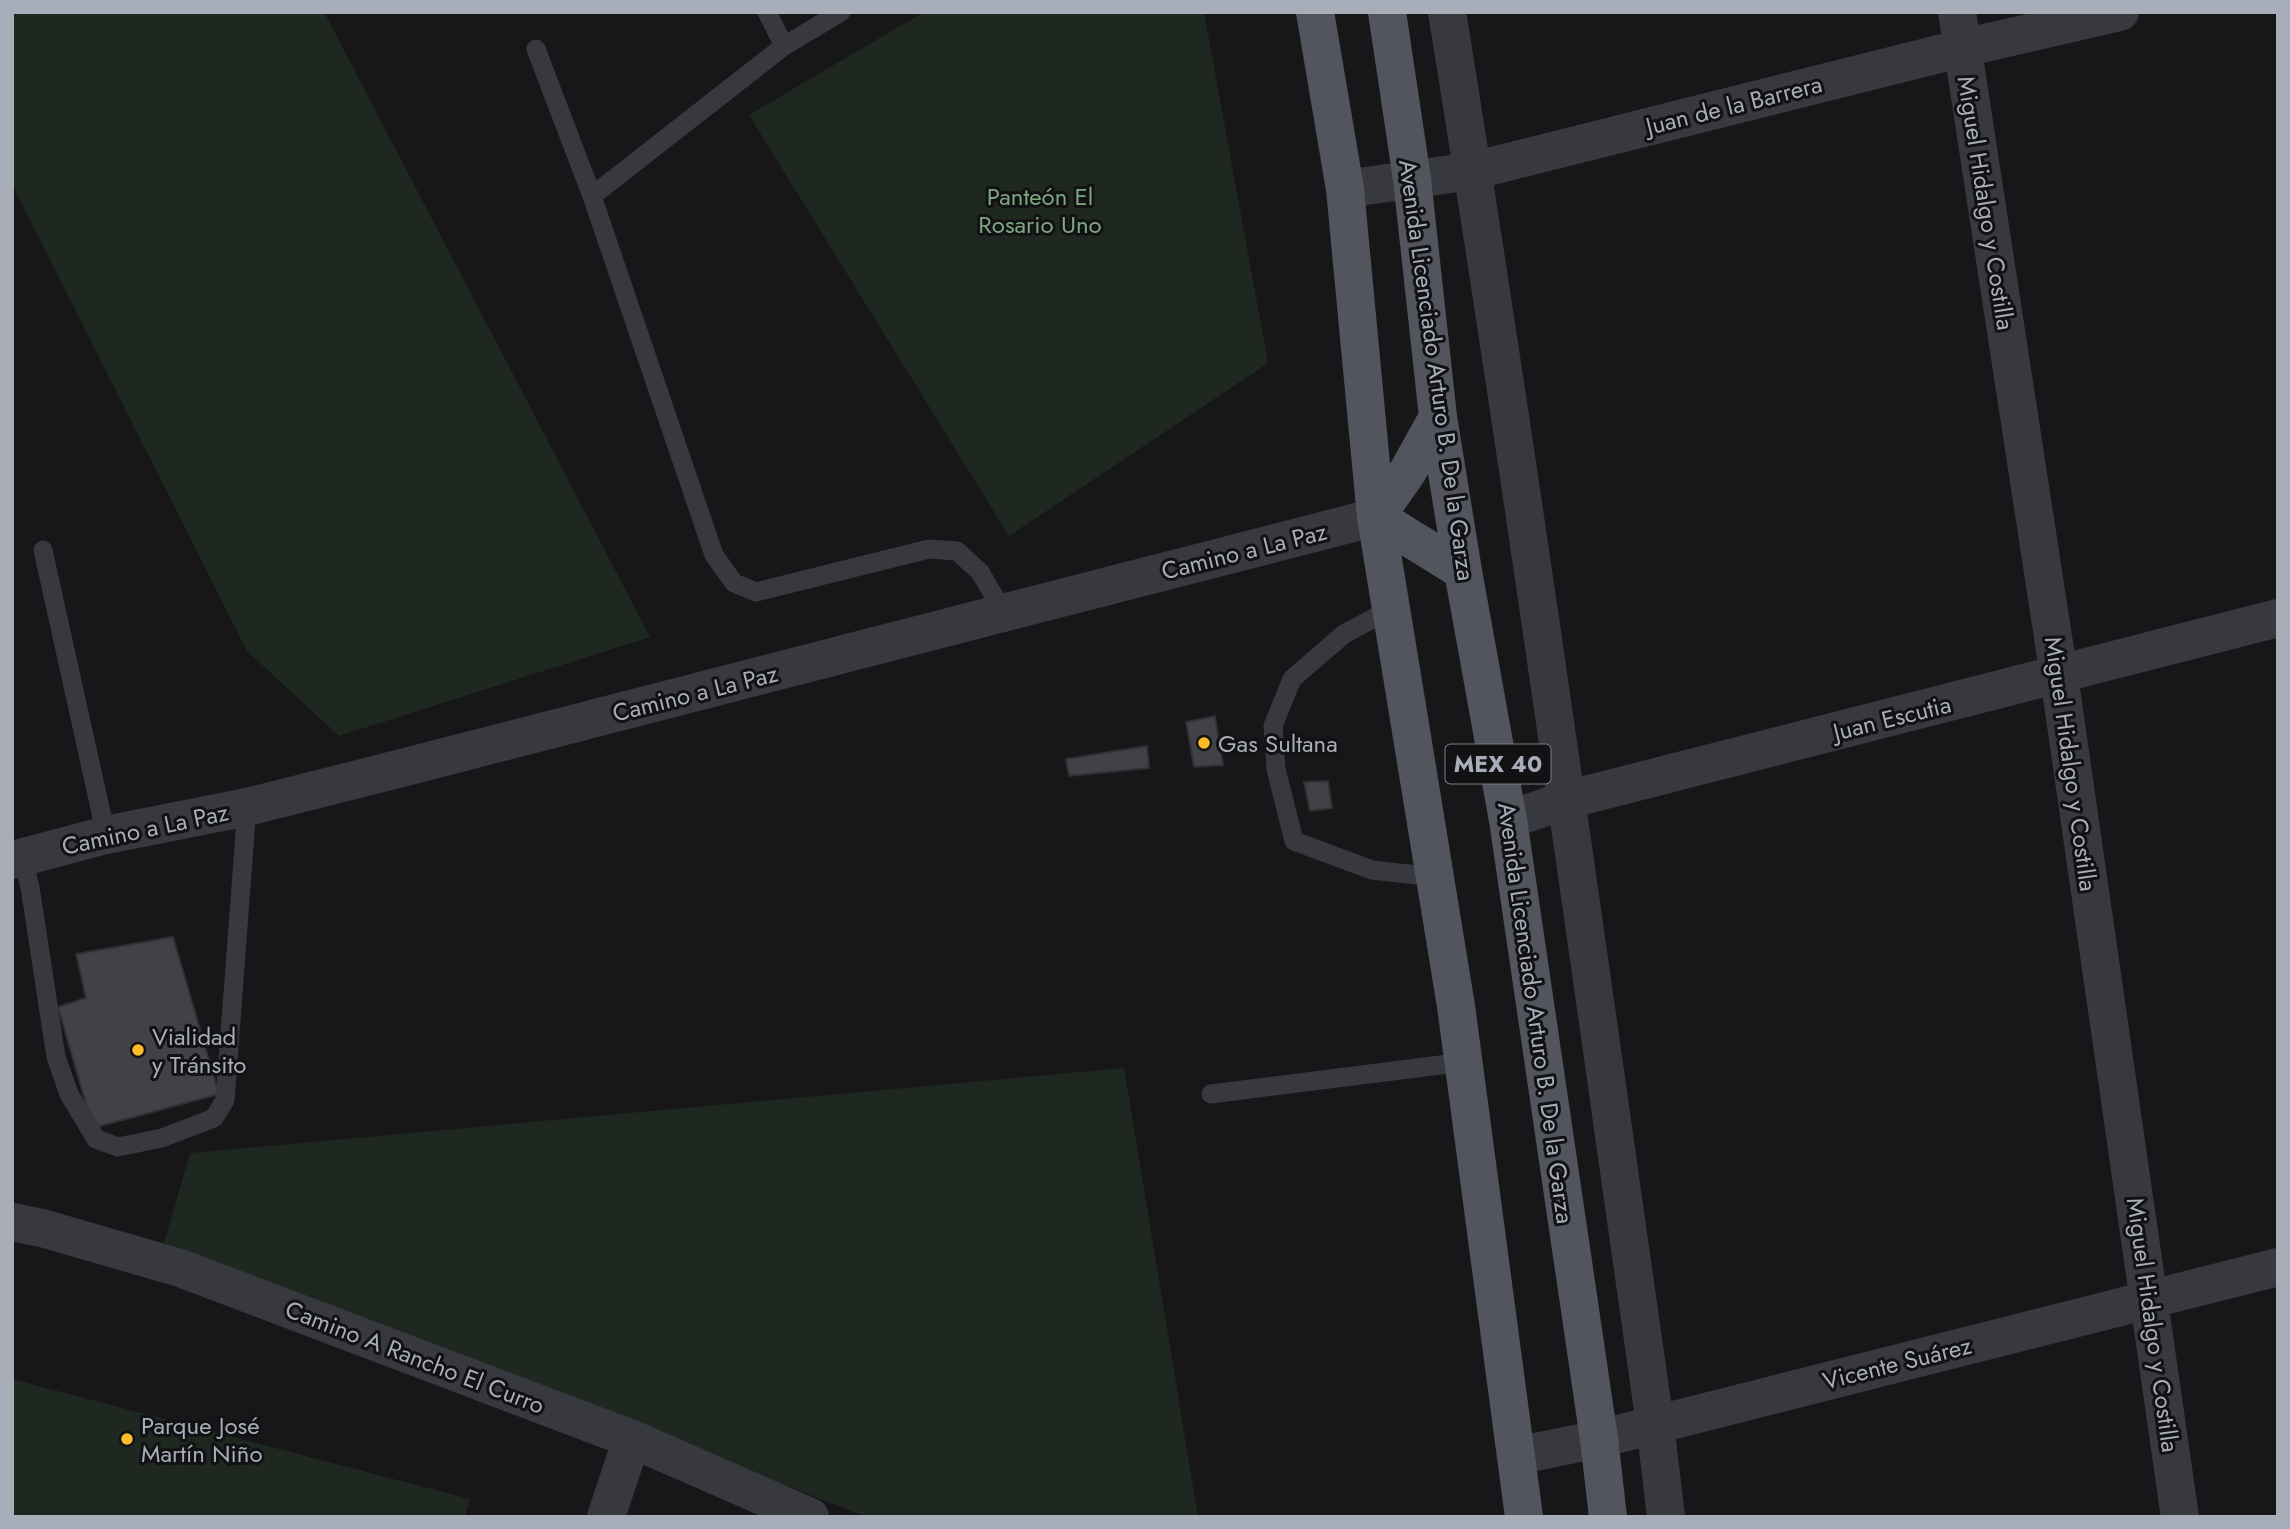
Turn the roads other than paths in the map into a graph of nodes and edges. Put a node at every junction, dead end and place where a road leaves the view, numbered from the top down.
1 (766, 12) edge
2 (841, 12) edge
3 (1315, 12) edge
4 (1387, 12) edge
5 (1447, 12) edge
6 (2120, 12) edge
7 (1960, 30) edge
8 (784, 46) junction
9 (536, 49) dead end
10 (1472, 171) junction
11 (1412, 179) junction
12 (1345, 188) junction
13 (592, 195) junction
14 (1438, 416) junction
15 (1376, 517) junction
16 (43, 550) dead end
17 (1463, 571) junction
18 (1391, 609) junction
19 (1004, 613) junction
20 (2278, 618) edge
21 (2059, 676) junction
22 (1566, 800) junction
23 (247, 807) junction
24 (1508, 820) junction
25 (106, 835) junction
26 (17, 859) edge
27 (1435, 877) junction
28 (1464, 1062) junction
29 (1210, 1094) dead end
30 (12, 1222) edge
31 (2278, 1267) edge
32 (2149, 1300) junction
33 (1655, 1424) junction
34 (632, 1439) junction
35 (1599, 1439) junction
36 (1516, 1456) junction
37 (606, 1517) edge
38 (810, 1517) edge
39 (1524, 1517) edge
40 (1608, 1517) edge
41 (1666, 1517) edge
42 (2180, 1517) edge

1 - 8 lane
2 - 8 lane
3 - 12 main road, MEX 40
4 - 11 main road, Avenida Licenciado Arturo B. De la Garza / MEX 40
5 - 10 street
6 - 7 street, Juan de la Barrera
7 - 10 street, Juan de la Barrera
7 - 21 street, Miguel Hidalgo y Costilla
8 - 13 lane
9 - 13 lane
10 - 11 street, Juan de la Barrera
10 - 22 street
11 - 12 street, Juan de la Barrera
11 - 14 main road, Avenida Licenciado Arturo B. De la Garza / MEX 40
12 - 15 main road, MEX 40
13 - 19 lane
14 - 15 main road
14 - 17 main road, Avenida Licenciado Arturo B. De la Garza / MEX 40
15 - 17 main road
15 - 18 main road, MEX 40
15 - 19 street, Camino a La Paz
16 - 25 lane
17 - 24 main road, Avenida Licenciado Arturo B. De la Garza / MEX 40
18 - 27 main road, MEX 40
18 - 27 lane
19 - 23 street, Camino a La Paz
20 - 21 street, Juan Escutia
21 - 22 street, Juan Escutia
21 - 32 street, Miguel Hidalgo y Costilla
22 - 24 street, Juan Escutia
22 - 33 street
23 - 25 street, Camino a La Paz
23 - 26 lane
24 - 35 main road, Avenida Licenciado Arturo B. De la Garza / MEX 40
25 - 26 street, Camino a La Paz
27 - 28 main road, MEX 40
28 - 29 lane
28 - 36 main road, MEX 40
30 - 34 street, Camino A Rancho El Curro
31 - 32 street, Vicente Suárez
32 - 33 street, Vicente Suárez
32 - 42 street, Miguel Hidalgo y Costilla
33 - 35 street, Vicente Suárez
33 - 41 street
34 - 37 street
34 - 38 street, Camino A Rancho El Curro
35 - 36 street, Vicente Suárez
35 - 40 main road, Avenida Licenciado Arturo B. De la Garza / MEX 40
36 - 39 main road, MEX 40

